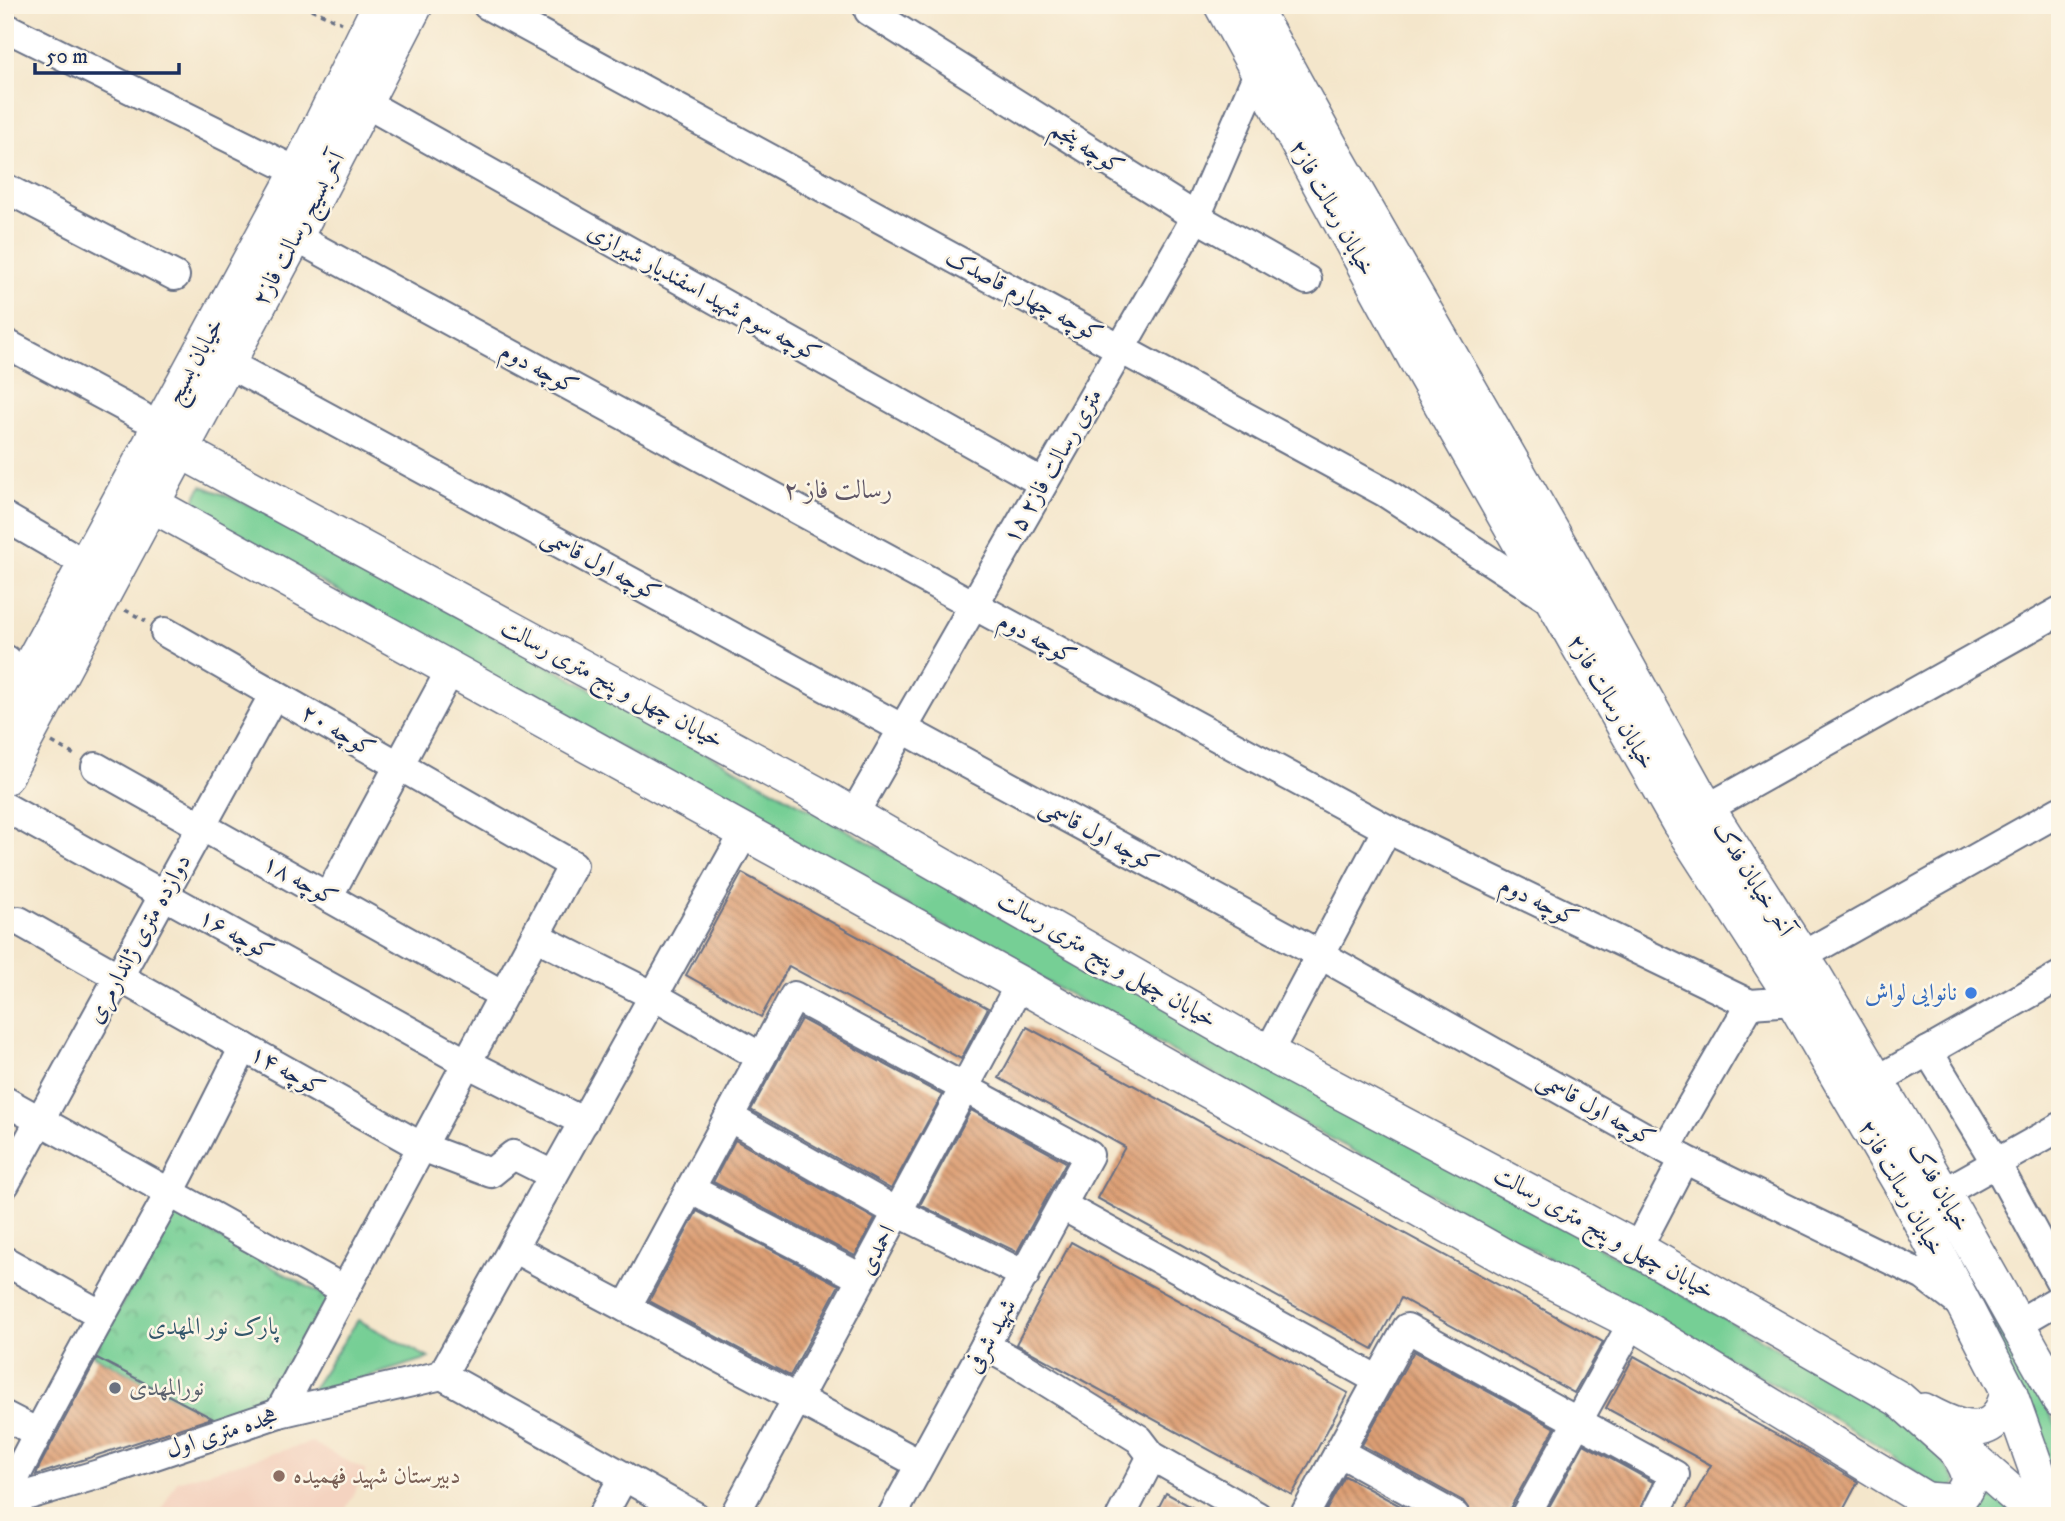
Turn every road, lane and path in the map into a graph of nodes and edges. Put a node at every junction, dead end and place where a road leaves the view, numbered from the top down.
1 (302, 5) edge
2 (415, 5) edge
3 (487, 5) edge
4 (1222, 5) edge
5 (1252, 5) edge
6 (869, 11) dead end
7 (373, 20) edge
8 (6, 28) edge
9 (1258, 73) junction
10 (365, 103) junction
11 (298, 172) junction
12 (5, 188) edge
13 (1196, 217) junction
14 (295, 237) junction
15 (175, 276) dead end
16 (1307, 280) dead end
17 (5, 343) edge
18 (1120, 349) junction
19 (227, 363) junction
20 (158, 434) junction
21 (1490, 457) junction
22 (1044, 483) junction
23 (139, 497) junction
24 (5, 517) edge
25 (67, 552) dead end
26 (102, 596) junction
27 (1552, 601) junction
28 (974, 605) junction
29 (2060, 611) edge
30 (165, 632) joint
31 (451, 669) junction
32 (274, 694) junction
33 (18, 722) edge
34 (903, 729) junction
35 (400, 766) junction
36 (96, 767) joint
37 (5, 777) edge
38 (5, 807) edge
39 (2060, 811) edge
40 (854, 814) junction
41 (1694, 816) junction
42 (201, 826) junction
43 (1387, 829) junction
44 (745, 832) junction
45 (164, 895) junction
46 (328, 897) junction
47 (19, 921) dead end
48 (535, 936) junction
49 (1319, 954) junction
50 (2060, 976) edge
51 (119, 977) junction
52 (1804, 978) junction
53 (1020, 984) junction
54 (503, 995) junction
55 (654, 996) junction
56 (1750, 1004) junction
57 (244, 1047) junction
58 (1928, 1051) junction
59 (1268, 1053) junction
60 (761, 1057) junction
61 (467, 1063) junction
62 (1876, 1081) junction
63 (964, 1087) junction
64 (5, 1101) edge
65 (729, 1117) junction
66 (40, 1121) junction
67 (583, 1122) junction
68 (2060, 1127) edge
69 (422, 1147) junction
70 (1675, 1154) junction
71 (1996, 1163) junction
72 (554, 1175) junction
73 (5, 1184) edge
74 (690, 1189) junction
75 (170, 1193) junction
76 (1943, 1193) junction
77 (1063, 1206) junction
78 (897, 1212) junction
79 (513, 1248) junction
80 (1637, 1249) junction
81 (5, 1261) edge
82 (1025, 1275) junction
83 (861, 1278) junction
84 (2060, 1281) edge
85 (345, 1290) junction
86 (2060, 1299) edge
87 (626, 1308) junction
88 (1969, 1310) junction
89 (100, 1314) junction
90 (1633, 1322) junction
91 (2017, 1324) junction
92 (985, 1346) junction
93 (442, 1375) junction
94 (1378, 1380) junction
95 (2009, 1392) junction
96 (799, 1399) junction
97 (1899, 1399) junction
98 (2060, 1399) edge
99 (279, 1413) junction
100 (5, 1416) edge
101 (1577, 1421) junction
102 (37, 1433) junction
103 (1955, 1449) junction
104 (1339, 1452) junction
105 (1152, 1456) junction
106 (920, 1464) junction
107 (624, 1476) junction
108 (5, 1502) edge
109 (1936, 1508) edge
110 (26, 1516) edge
111 (602, 1516) edge
112 (695, 1516) edge
113 (734, 1516) edge
114 (891, 1516) edge
115 (1121, 1516) edge
116 (1257, 1516) edge
117 (1304, 1516) edge
118 (1455, 1516) edge
119 (1525, 1516) edge
120 (1654, 1516) edge
121 (2038, 1516) edge
122 (2053, 1516) edge

1 - 7 path
2 - 10 main road, آخر بسیج رسالت فاز۲
3 - 18 street, کوچه چهارم قاصدک
4 - 9 main road, خیابان رسالت فاز۲
5 - 21 main road, خیابان رسالت فاز۲
6 - 13 street, کوچه پنجم
7 - 11 main road, خیابان بسیج
8 - 11 street
9 - 13 street, ۱۵ متری رسالت فاز۲
9 - 21 main road, خیابان رسالت فاز۲
10 - 14 main road, آخر بسیج رسالت فاز۲
10 - 22 street, کوچه سوم شهید اسفندیار شیرازی
11 - 20 main road, خیابان بسیج
12 - 15 street
13 - 16 street, کوچه پنجم
13 - 18 street, ۱۵ متری رسالت فاز۲
14 - 19 main road, آخر بسیج رسالت فاز۲
14 - 28 street, کوچه دوم
17 - 20 street
18 - 22 street, ۱۵ متری رسالت فاز۲
18 - 27 street, کوچه چهارم قاصدک
19 - 20 main road, آخر بسیج رسالت فاز۲
19 - 34 street, کوچه اول قاسمی
20 - 23 main road, خیابان بسیج
20 - 40 main road, خیابان چهل و پنج متری رسالت
21 - 27 main road, خیابان رسالت فاز۲
21 - 41 main road, خیابان رسالت فاز۲
22 - 28 street, ۱۵ متری رسالت فاز۲
23 - 26 main road, خیابان بسیج
23 - 31 main road
23 - 33 main road, خیابان بسیج
24 - 25 street
26 - 30 path
26 - 33 main road, خیابان بسیج
27 - 41 main road, خیابان رسالت فاز۲
28 - 34 street, ۱۵ متری رسالت فاز۲
28 - 43 street, کوچه دوم
29 - 41 street
30 - 32 street, ۲۰ کوچه
31 - 35 street
31 - 44 main road
32 - 35 street, ۲۰ کوچه
32 - 42 street, دوازده متری ژاندارمری
33 - 36 path
33 - 37 main road, خیابان بسیج
34 - 40 street, ۱۵ متری رسالت فاز۲
34 - 49 street, کوچه اول قاسمی
35 - 46 street
35 - 48 street, ۲۰ کوچه
36 - 42 street, ۱۸ کوچه
38 - 45 street, ۱۶ کوچه
39 - 52 street
40 - 59 main road, خیابان چهل و پنج متری رسالت
41 - 52 main road, خیابان رسالت فاز۲
41 - 52 main road, آخر خیابان فدک
42 - 45 street, دوازده متری ژاندارمری
42 - 46 street, ۱۸ کوچه
43 - 49 street
43 - 56 street, کوچه دوم
44 - 53 main road
44 - 55 street
45 - 51 street, دوازده متری ژاندارمری
45 - 61 street, ۱۶ کوچه
46 - 54 street, ۱۸ کوچه
47 - 51 street, ‍‍ ۱۴ کوچه
48 - 54 street
48 - 55 street
49 - 59 street
49 - 70 street, کوچه اول قاسمی
50 - 58 street
51 - 57 street, ‍‍ ۱۴ کوچه
51 - 66 street, دوازده متری ژاندارمری
52 - 56 street, کوچه دوم
52 - 62 main road, خیابان فدک
52 - 88 main road, خیابان رسالت فاز۲
53 - 63 street, احمدی
53 - 90 main road
54 - 61 street
55 - 60 street
55 - 67 street
56 - 70 street
57 - 69 street, ‍‍ ۱۴ کوچه
57 - 75 street
58 - 62 street
58 - 71 street
59 - 80 main road, خیابان چهل و پنج متری رسالت
60 - 63 street
60 - 65 street
61 - 67 street, ۱۶ کوچه
61 - 69 street
62 - 76 main road, خیابان فدک
63 - 77 street, شهید شرفی
63 - 78 street, احمدی
64 - 66 street
65 - 74 street
65 - 78 street
66 - 73 street, دوازده متری ژاندارمری
66 - 75 street
67 - 72 street
68 - 71 street
69 - 72 street, ‍‍ ۱۴ کوچه
69 - 85 street
70 - 80 street
70 - 88 street, کوچه اول قاسمی
71 - 76 street
71 - 84 street
72 - 79 street
74 - 83 street
74 - 87 street
75 - 85 street
75 - 89 street
76 - 91 main road, خیابان فدک
77 - 82 street, شهید شرفی
77 - 94 street
78 - 82 street
78 - 83 street, احمدی
79 - 87 street
79 - 93 street
80 - 97 main road, خیابان چهل و پنج متری رسالت
81 - 89 street
82 - 92 street, شهید شرفی
83 - 96 street, احمدی
85 - 99 street
86 - 91 street
87 - 96 street
88 - 95 main road, خیابان رسالت فاز۲
89 - 102 street
90 - 101 street
90 - 109 main road
91 - 98 main road, خیابان فدک
92 - 105 street
92 - 106 street, شهید شرفی
93 - 99 street, هجده متری اول
93 - 107 street
94 - 101 street
94 - 104 street
95 - 97 main road
95 - 122 main road, خیابان رسالت فاز۲
96 - 106 street
96 - 113 street, احمدی
97 - 103 main road, خیابان چهل و پنج متری رسالت
99 - 108 street, هجده متری اول
100 - 102 street
101 - 119 street
101 - 120 street
102 - 108 street
103 - 109 main road
103 - 121 main road, خیابان چهل و پنج متری رسالت
104 - 117 street
104 - 118 street
105 - 115 street
105 - 116 street
106 - 114 street, شهید شرفی
107 - 111 street
107 - 112 street
108 - 110 street

